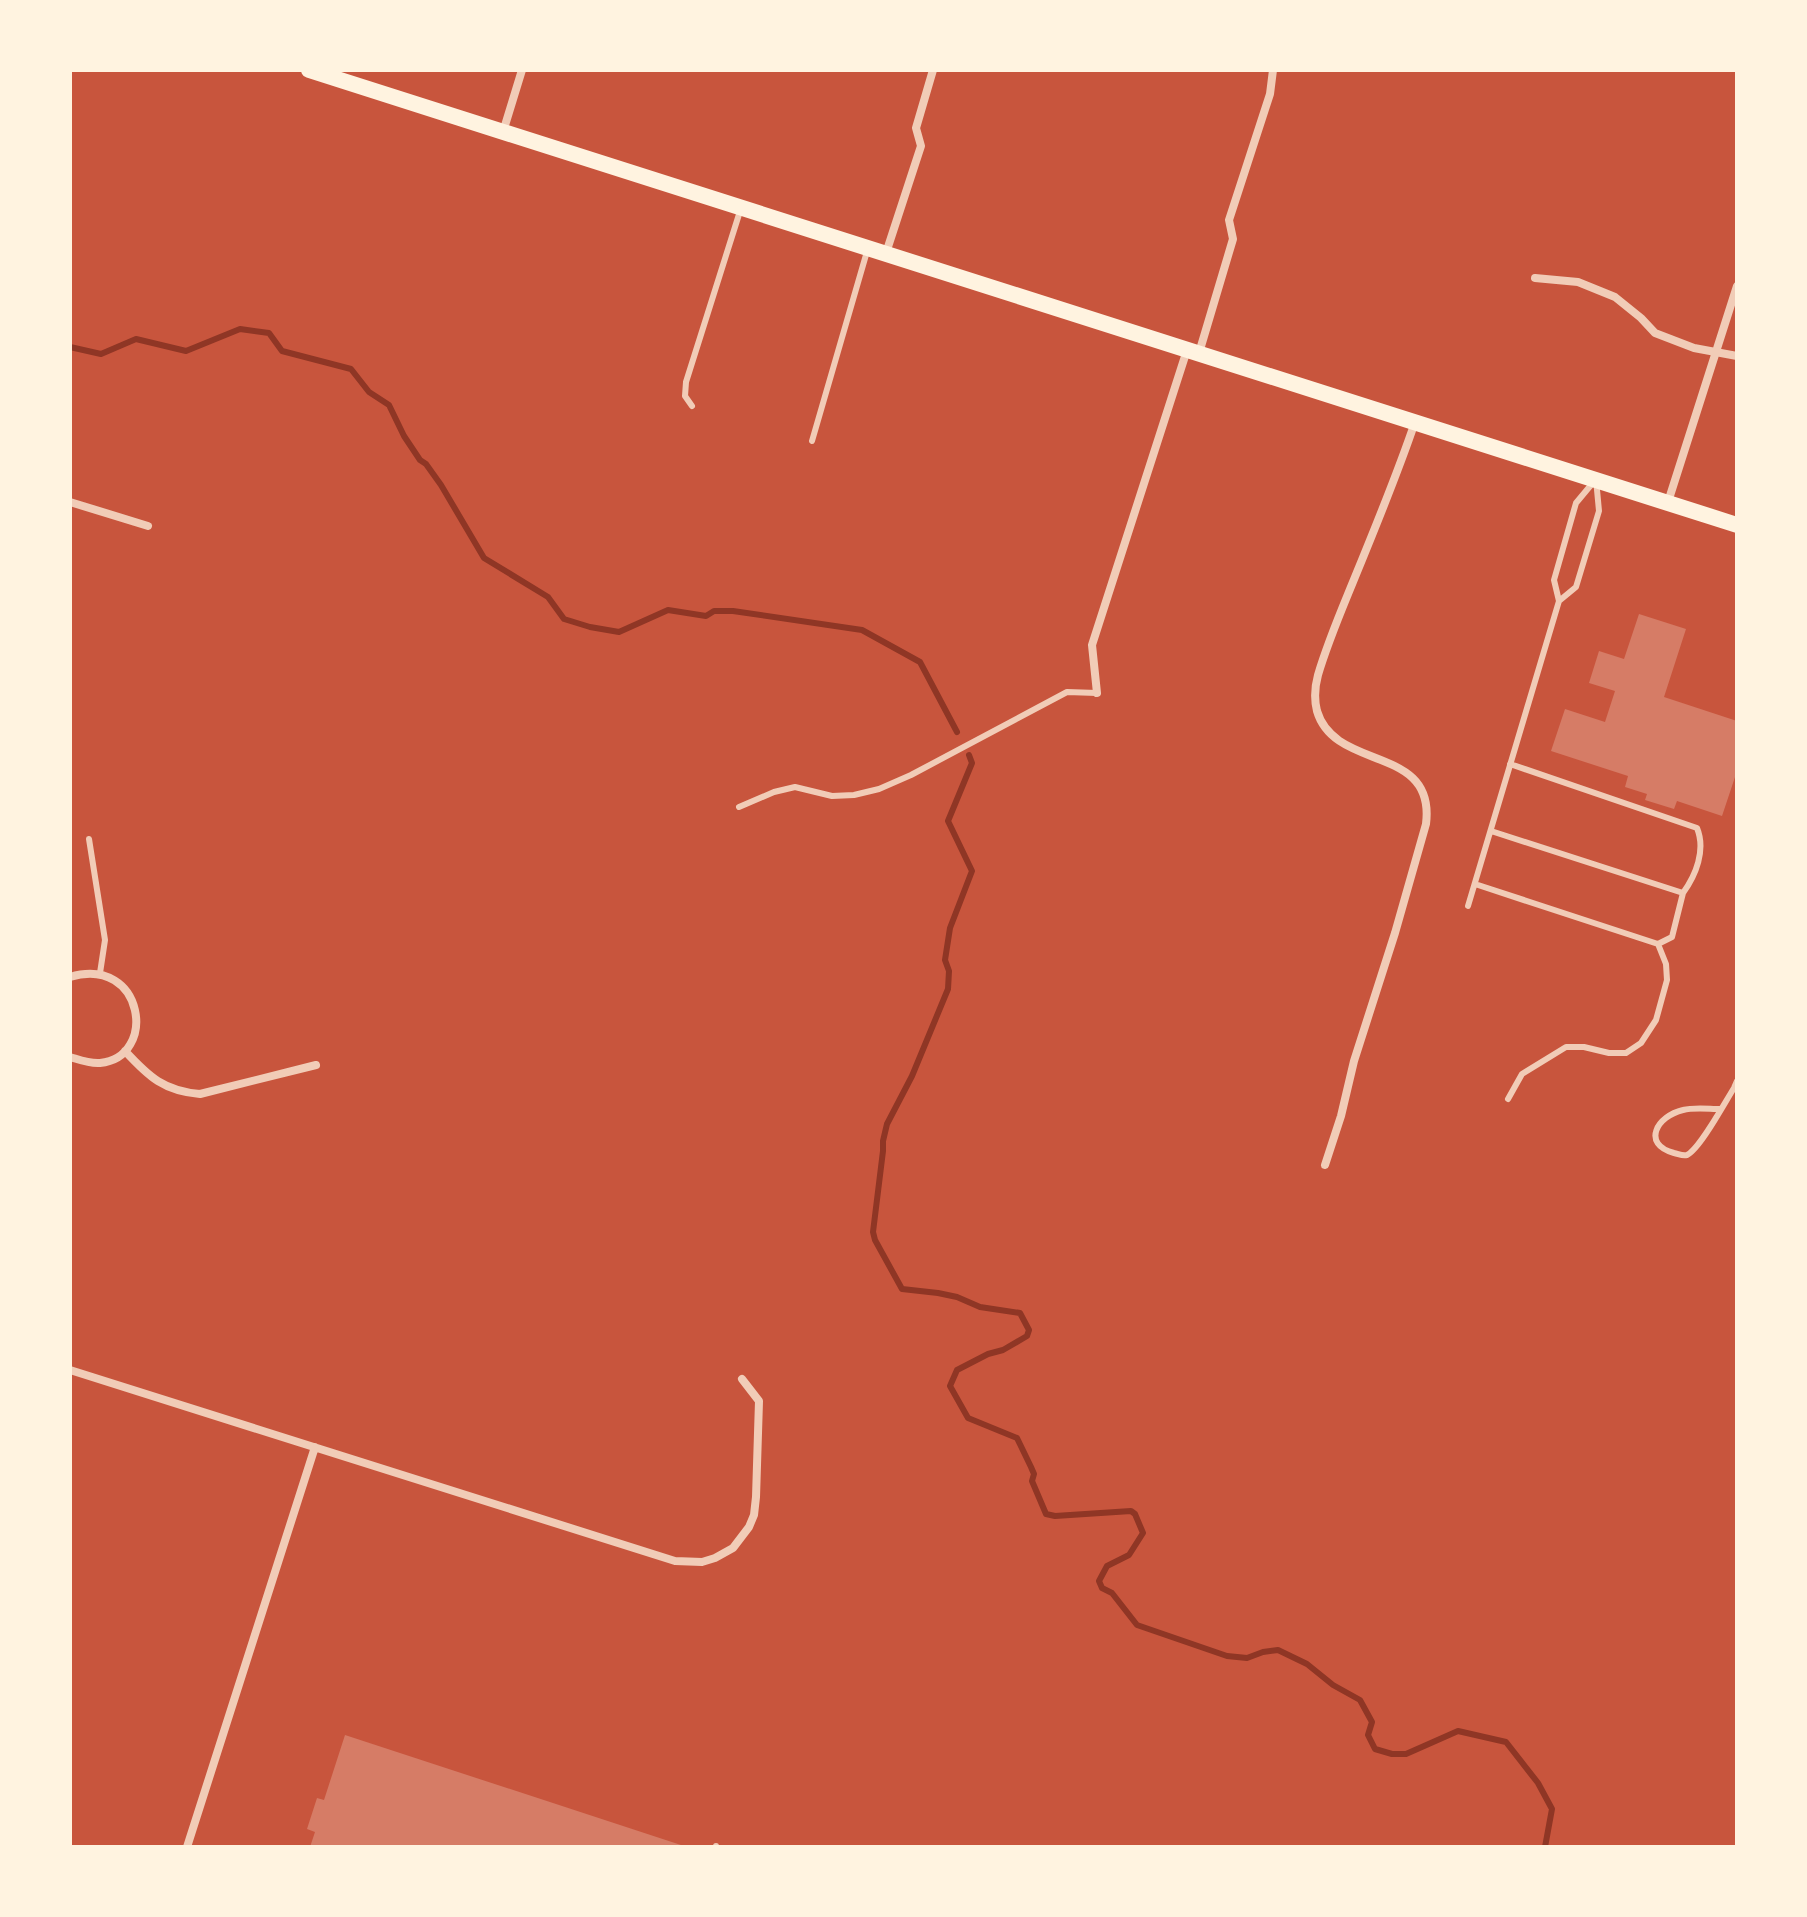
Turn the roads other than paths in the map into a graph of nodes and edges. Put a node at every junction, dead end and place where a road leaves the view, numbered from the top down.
1 (309, 70) edge
2 (522, 70) edge
3 (933, 70) edge
4 (1273, 70) edge
5 (503, 132) junction
6 (741, 207) junction
7 (868, 248) junction
8 (885, 254) junction
9 (1535, 278) dead end
10 (1737, 286) edge
11 (1194, 352) junction
12 (1715, 352) junction
13 (1737, 356) edge
14 (692, 406) dead end
15 (1415, 422) junction
16 (812, 441) dead end
17 (1596, 479) junction
18 (70, 502) edge
19 (1667, 503) junction
20 (1737, 525) edge
21 (148, 526) dead end
22 (1559, 601) junction
23 (1097, 693) joint
24 (1510, 764) junction
25 (739, 807) dead end
26 (1491, 831) junction
27 (89, 839) dead end
28 (1475, 884) junction
29 (1683, 893) junction
30 (1468, 906) dead end
31 (1658, 944) junction
32 (100, 973) junction
33 (70, 977) edge
34 (125, 1051) junction
35 (70, 1057) edge
36 (316, 1065) dead end
37 (1737, 1081) edge
38 (1508, 1099) dead end
39 (1720, 1109) junction
40 (1325, 1165) dead end
41 (70, 1371) edge
42 (742, 1379) dead end
43 (315, 1447) junction
44 (187, 1847) edge

1 - 5 main road
2 - 5 street
3 - 8 street
4 - 11 street
5 - 6 main road
6 - 7 main road
6 - 14 lane
7 - 8 main road
7 - 16 lane
8 - 11 main road
9 - 12 street
10 - 12 street
11 - 15 main road
11 - 23 street
12 - 13 street
12 - 19 street
15 - 17 main road
15 - 40 street
17 - 19 main road
17 - 22 lane
17 - 22 lane
18 - 21 street
19 - 20 main road
22 - 24 lane
23 - 25 lane
24 - 26 lane
24 - 29 lane
26 - 28 lane
26 - 29 lane
27 - 32 lane
28 - 30 lane
28 - 31 lane
29 - 31 lane
31 - 38 lane
32 - 33 street
32 - 34 street
34 - 35 street
34 - 36 street
37 - 39 lane
39 - 39 lane
41 - 43 street
42 - 43 street
43 - 44 street

